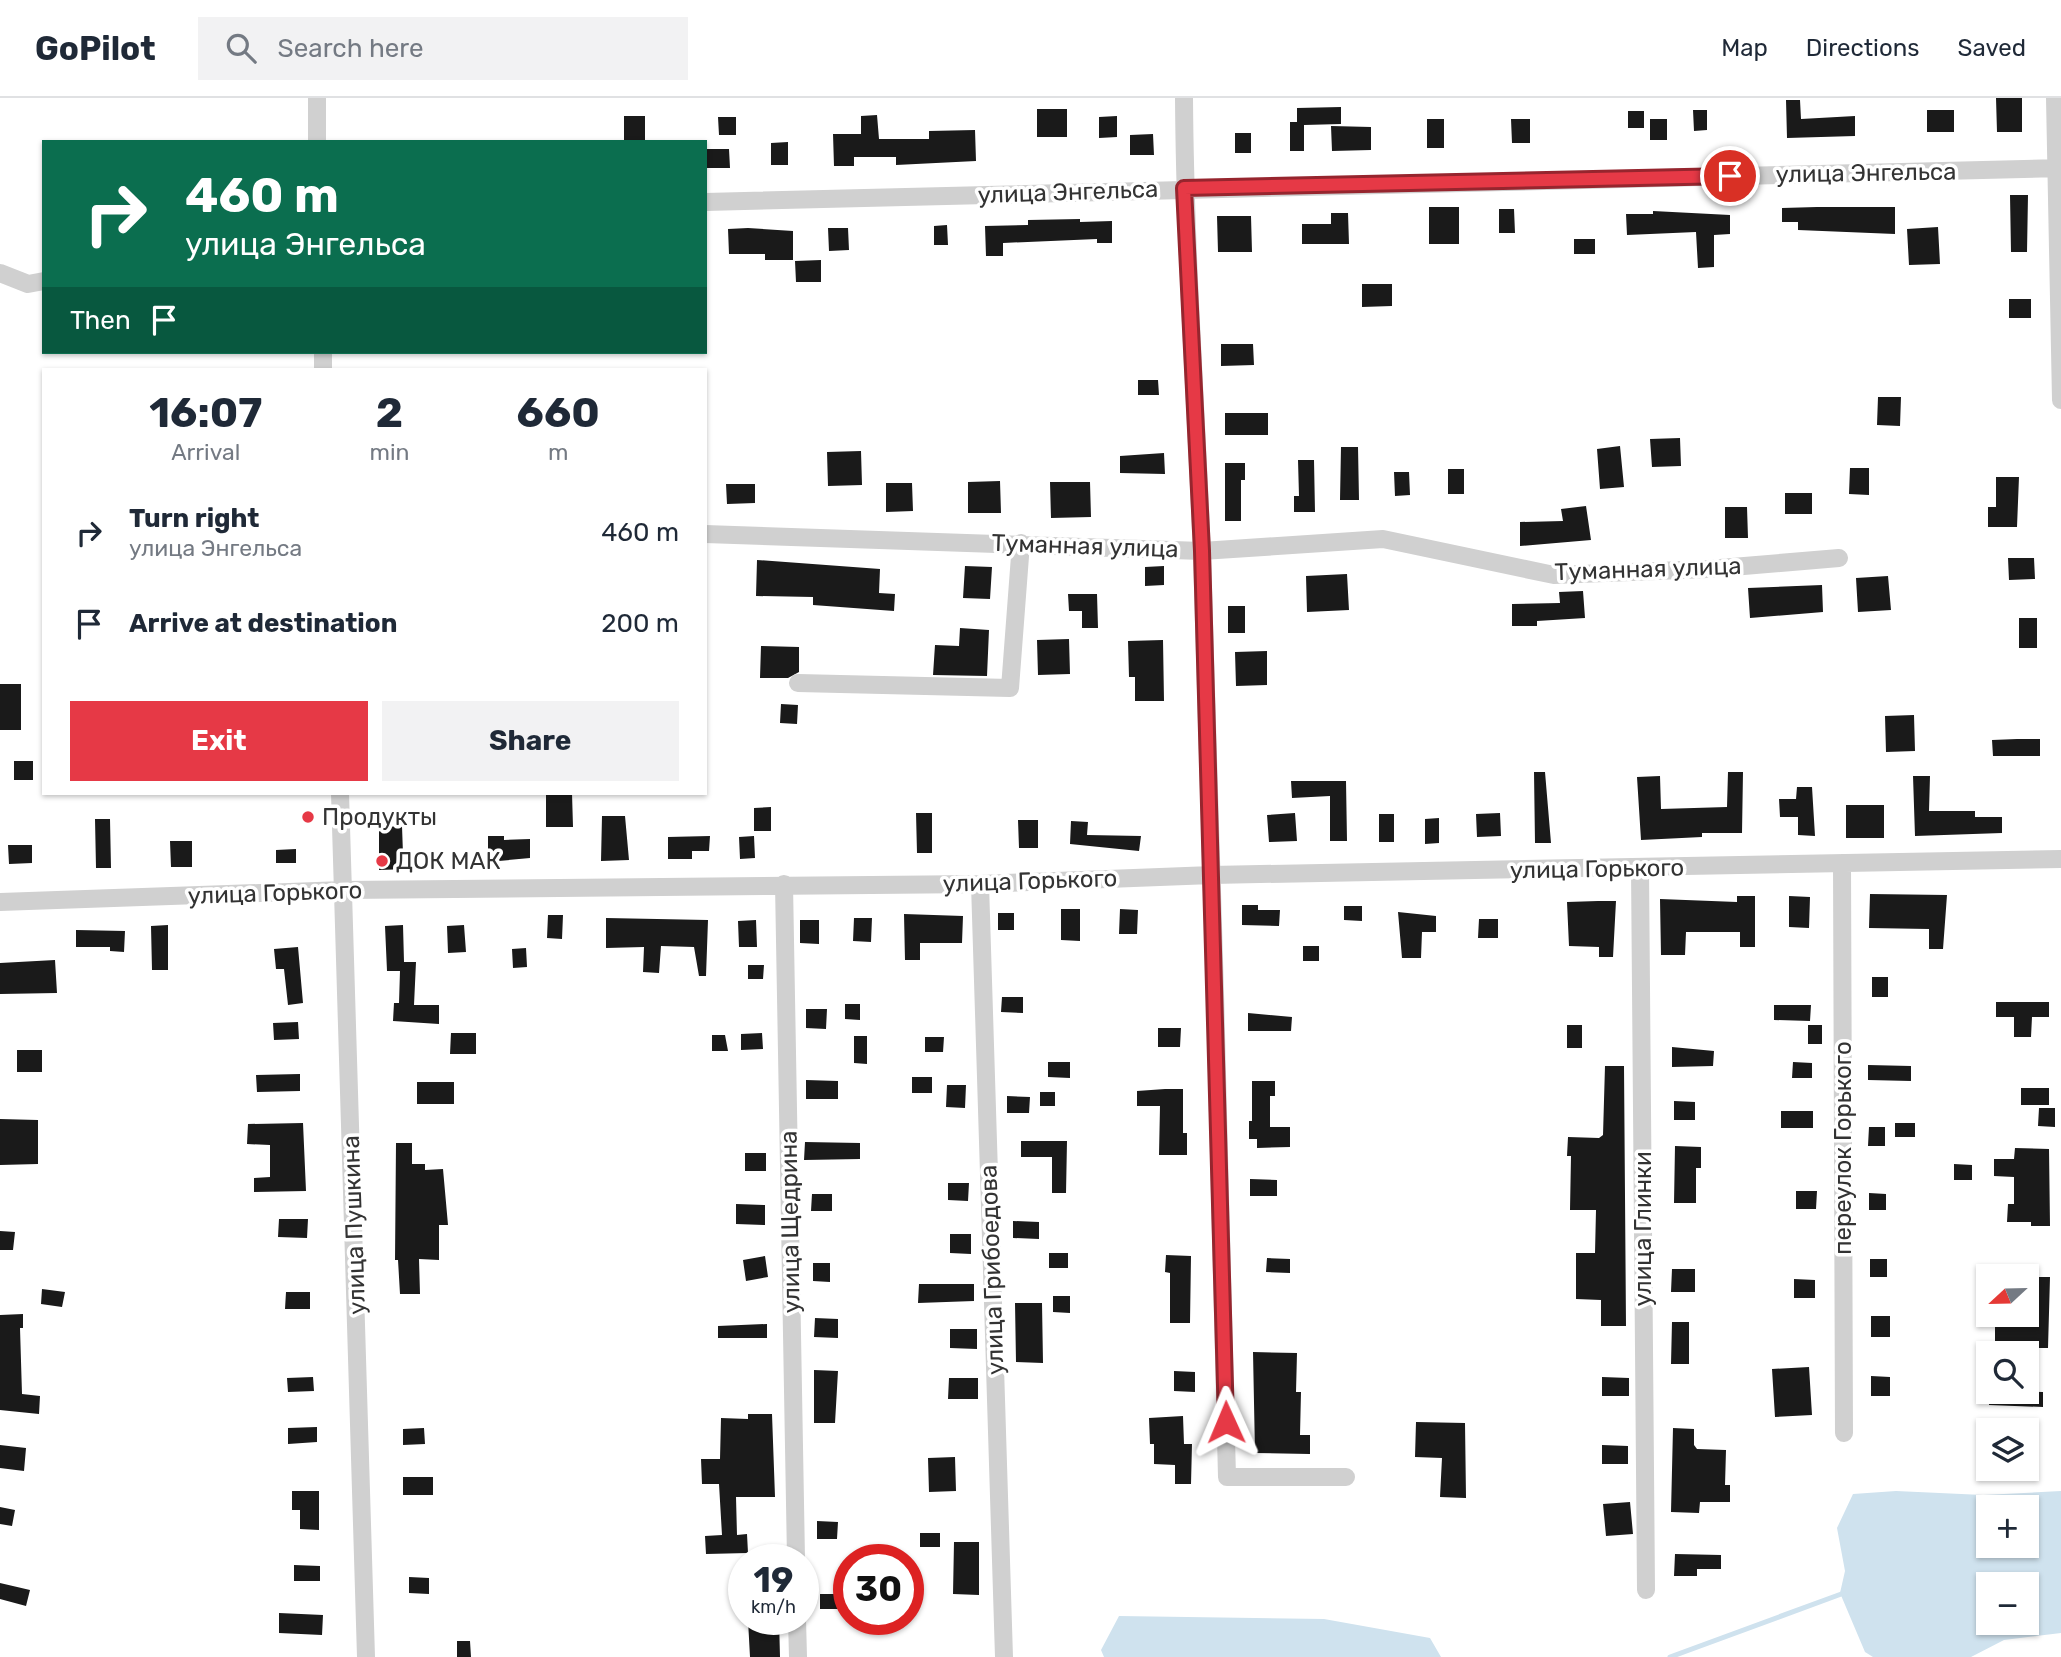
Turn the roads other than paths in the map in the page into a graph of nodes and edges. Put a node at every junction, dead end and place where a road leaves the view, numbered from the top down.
1 (317, 98) edge
2 (1184, 98) edge
3 (2055, 98) edge
4 (317, 140) edge
5 (2059, 168) edge
6 (1184, 188) junction
7 (707, 202) edge
8 (0, 273) edge
9 (42, 281) edge
10 (2061, 400) edge
11 (707, 534) edge
12 (1021, 543) junction
13 (1202, 551) junction
14 (1839, 558) dead end
15 (798, 683) dead end
16 (340, 795) edge
17 (2061, 859) edge
18 (1842, 863) junction
19 (1640, 868) junction
20 (1212, 875) junction
21 (784, 884) junction
22 (980, 884) junction
23 (344, 890) junction
24 (0, 902) edge
25 (1844, 1433) dead end
26 (1346, 1477) dead end
27 (796, 1544) edge
28 (1646, 1590) dead end
29 (797, 1635) edge
30 (366, 1657) edge
31 (798, 1657) edge
32 (1004, 1657) edge

1 - 4 street
2 - 6 street
3 - 5 street
5 - 6 street, улица Энгельса
5 - 10 street
6 - 7 street, улица Энгельса
6 - 13 street
8 - 9 street
11 - 12 street, Туманная улица
12 - 13 street, Туманная улица
12 - 15 street
13 - 14 street, Туманная улица
13 - 20 street
16 - 23 street, улица Пушкина
17 - 18 street, улица Горького
18 - 19 street, улица Горького
18 - 25 street, переулок Горького
19 - 20 street, улица Горького
19 - 28 street, улица Глинки
20 - 22 street, улица Горького
20 - 26 street
21 - 22 street, улица Горького
21 - 23 street, улица Горького
21 - 27 street, улица Щедрина
22 - 32 street, улица Грибоедова
23 - 24 street, улица Горького
23 - 30 street, улица Пушкина
29 - 31 street

